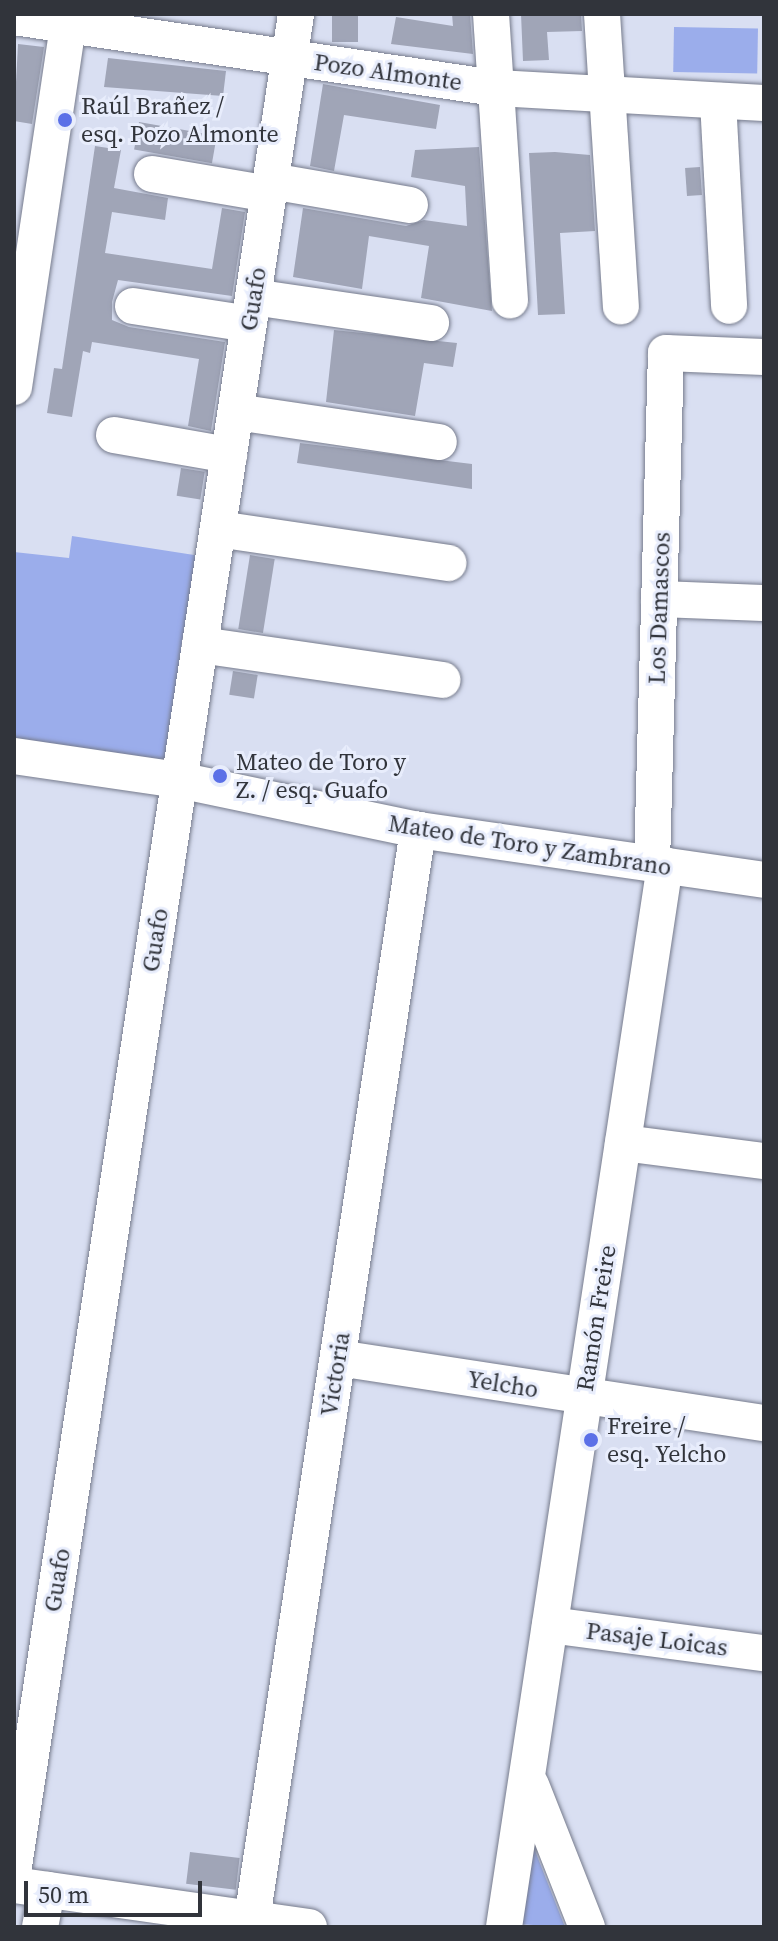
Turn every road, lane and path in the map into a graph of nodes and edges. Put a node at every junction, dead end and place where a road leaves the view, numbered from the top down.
1 (296, 14) edge
2 (491, 14) edge
3 (602, 14) edge
4 (14, 17) edge
5 (69, 20) edge
6 (289, 58) junction
7 (497, 88) junction
8 (607, 98) junction
9 (718, 101) junction
10 (764, 103) edge
11 (152, 174) dead end
12 (270, 187) junction
13 (410, 205) dead end
14 (510, 300) dead end
15 (133, 306) dead end
16 (621, 306) dead end
17 (729, 306) dead end
18 (251, 310) junction
19 (431, 323) dead end
20 (764, 357) edge
21 (16, 366) edge
22 (236, 412) junction
23 (114, 435) dead end
24 (439, 442) dead end
25 (229, 455) junction
26 (218, 529) junction
27 (449, 563) dead end
28 (659, 599) junction
29 (764, 603) edge
30 (200, 645) junction
31 (442, 680) dead end
32 (14, 756) edge
33 (179, 780) junction
34 (418, 830) junction
35 (659, 864) junction
36 (764, 880) edge
37 (623, 1143) junction
38 (764, 1161) edge
39 (338, 1358) junction
40 (585, 1397) junction
41 (764, 1423) edge
42 (550, 1625) junction
43 (764, 1653) edge
44 (529, 1772) junction
45 (14, 1866) edge
46 (30, 1887) edge
47 (252, 1919) junction
48 (40, 1927) edge
49 (309, 1927) edge
50 (504, 1927) edge
51 (587, 1927) edge

1 - 6 street, Guafo
2 - 7 street
3 - 8 street
4 - 5 street, Pozo Almonte
5 - 6 street, Pozo Almonte
5 - 21 street
6 - 7 street, Pozo Almonte
6 - 12 street, Guafo
7 - 8 street, Pozo Almonte
7 - 14 street
8 - 9 street, Pozo Almonte
8 - 16 street
9 - 10 street, Pozo Almonte
9 - 17 street
11 - 12 street
12 - 13 street
12 - 18 street, Guafo
15 - 18 street
18 - 19 street
18 - 22 street, Guafo
20 - 28 street, Los Damascos
22 - 24 street
22 - 25 street, Guafo
23 - 25 street
25 - 26 street, Guafo
26 - 27 street
26 - 30 street, Guafo
28 - 29 street
28 - 35 street, Los Damascos
30 - 31 street
30 - 33 street, Guafo
32 - 33 street, Mateo de Toro y Zambrano
33 - 34 street, Mateo de Toro y Zambrano
33 - 45 street, Guafo
34 - 35 street, Mateo de Toro y Zambrano
34 - 39 street, Victoria
35 - 36 street, Mateo de Toro y Zambrano
35 - 37 street, Ramón Freire
37 - 38 street
37 - 40 street, Ramón Freire
39 - 40 street, Yelcho
39 - 47 street, Victoria
40 - 41 street, Yelcho
40 - 42 street, Ramón Freire
42 - 43 street, Pasaje Loicas
42 - 44 street, Ramón Freire
44 - 50 street, Ramón Freire
44 - 51 street, Ramón Freire
46 - 47 street
46 - 48 street
47 - 49 street

